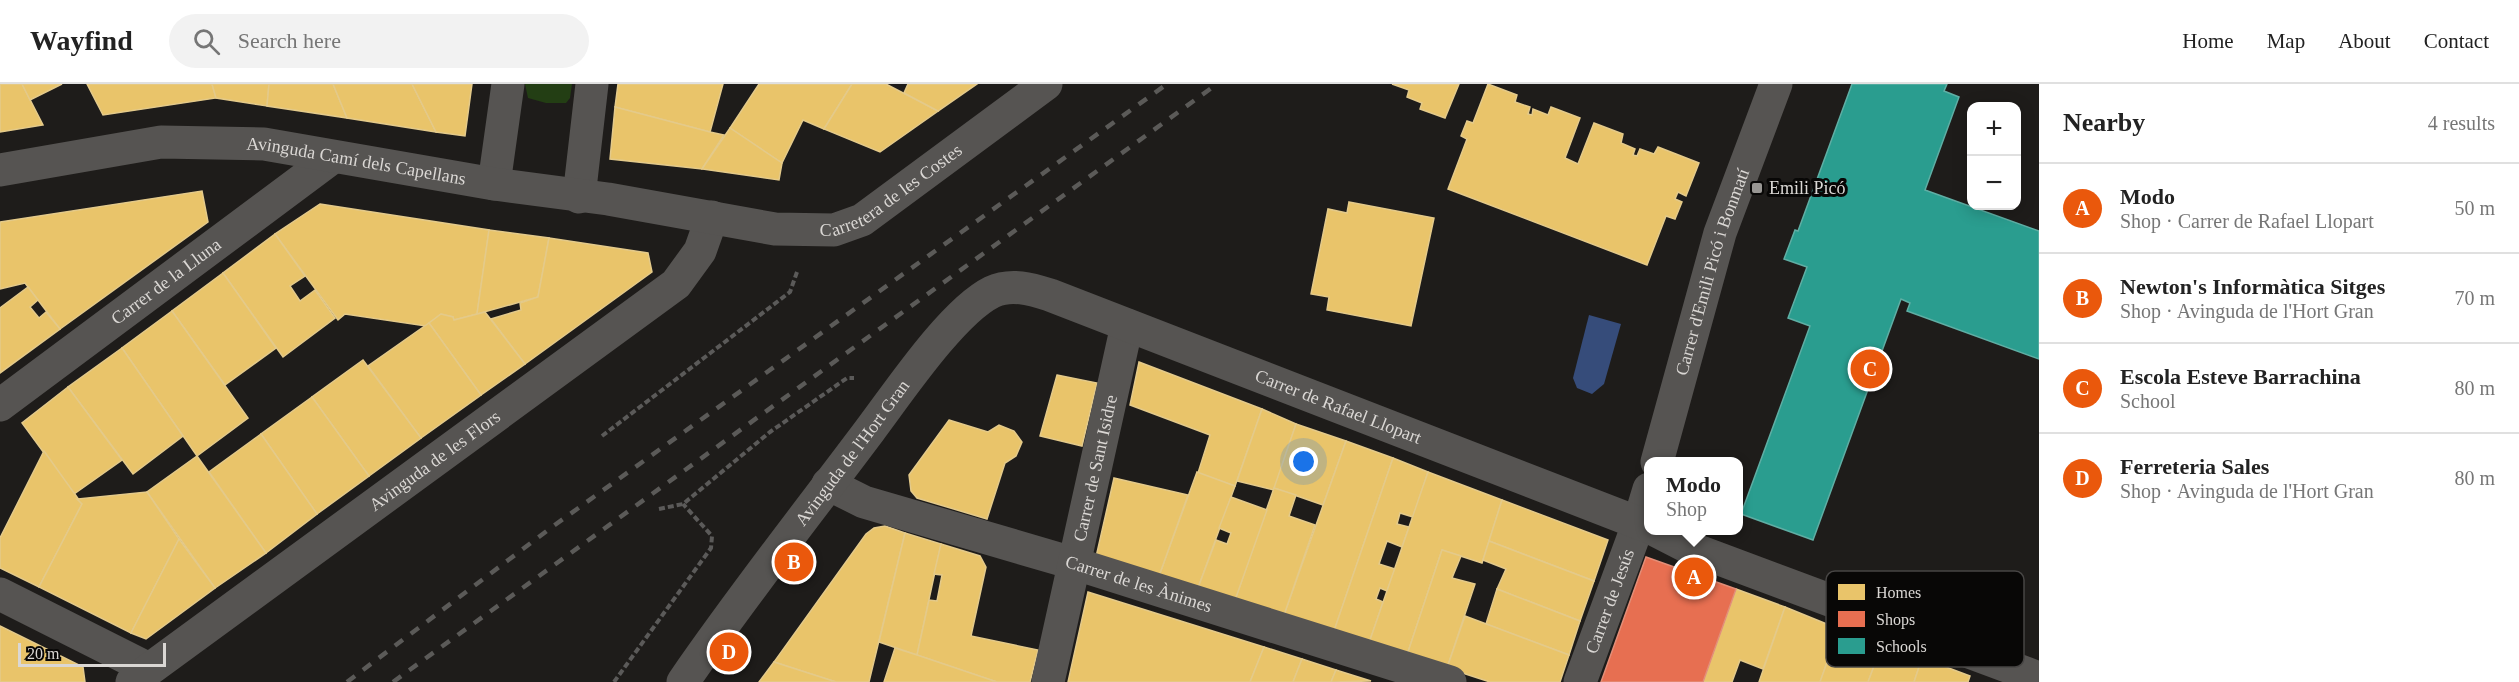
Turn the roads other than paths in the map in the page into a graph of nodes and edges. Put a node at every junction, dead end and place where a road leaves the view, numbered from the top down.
1 (508, 84) edge
2 (592, 84) edge
3 (1046, 84) edge
4 (1776, 84) edge
5 (333, 157) junction
6 (0, 170) edge
7 (494, 184) junction
8 (579, 197) junction
9 (712, 217) junction
10 (1027, 288) joint
11 (1127, 325) junction
12 (0, 405) edge
13 (1658, 457) edge
14 (828, 484) junction
15 (1644, 524) edge
16 (1644, 535) edge
17 (1665, 535) edge
18 (1076, 564) junction
19 (0, 594) edge
20 (1826, 599) edge
21 (2009, 667) edge
22 (141, 675) edge
23 (2039, 678) edge
24 (683, 682) edge
25 (1048, 682) edge
26 (1450, 682) edge
27 (1580, 682) edge

1 - 7 street
2 - 8 street
3 - 9 street, Carretera de les Costes
4 - 13 street, Carrer d'Emili Picó i Bonmatí
5 - 6 street, Avinguda Camí dels Capellans
5 - 7 street, Avinguda Camí dels Capellans
5 - 12 street, Carrer de la Lluna
7 - 8 street, Avinguda Camí dels Capellans
8 - 9 street, Avinguda Camí dels Capellans
9 - 22 street, Avinguda de les Flors
10 - 11 street, Carrer de Rafael Llopart
10 - 14 street, Avinguda de l'Hort Gran
11 - 15 street, Carrer de Rafael Llopart
11 - 18 street, Carrer de Sant Isidre
14 - 18 street, Carrer de les Ànimes
14 - 24 street, Avinguda de l'Hort Gran
16 - 27 street, Carrer de Jesús
17 - 20 street, Carrer de Rafael Llopart
18 - 25 street, Carrer de Sant Isidre
18 - 26 street, Carrer de les Ànimes
19 - 22 street
21 - 23 street, Carrer de Rafael Llopart

